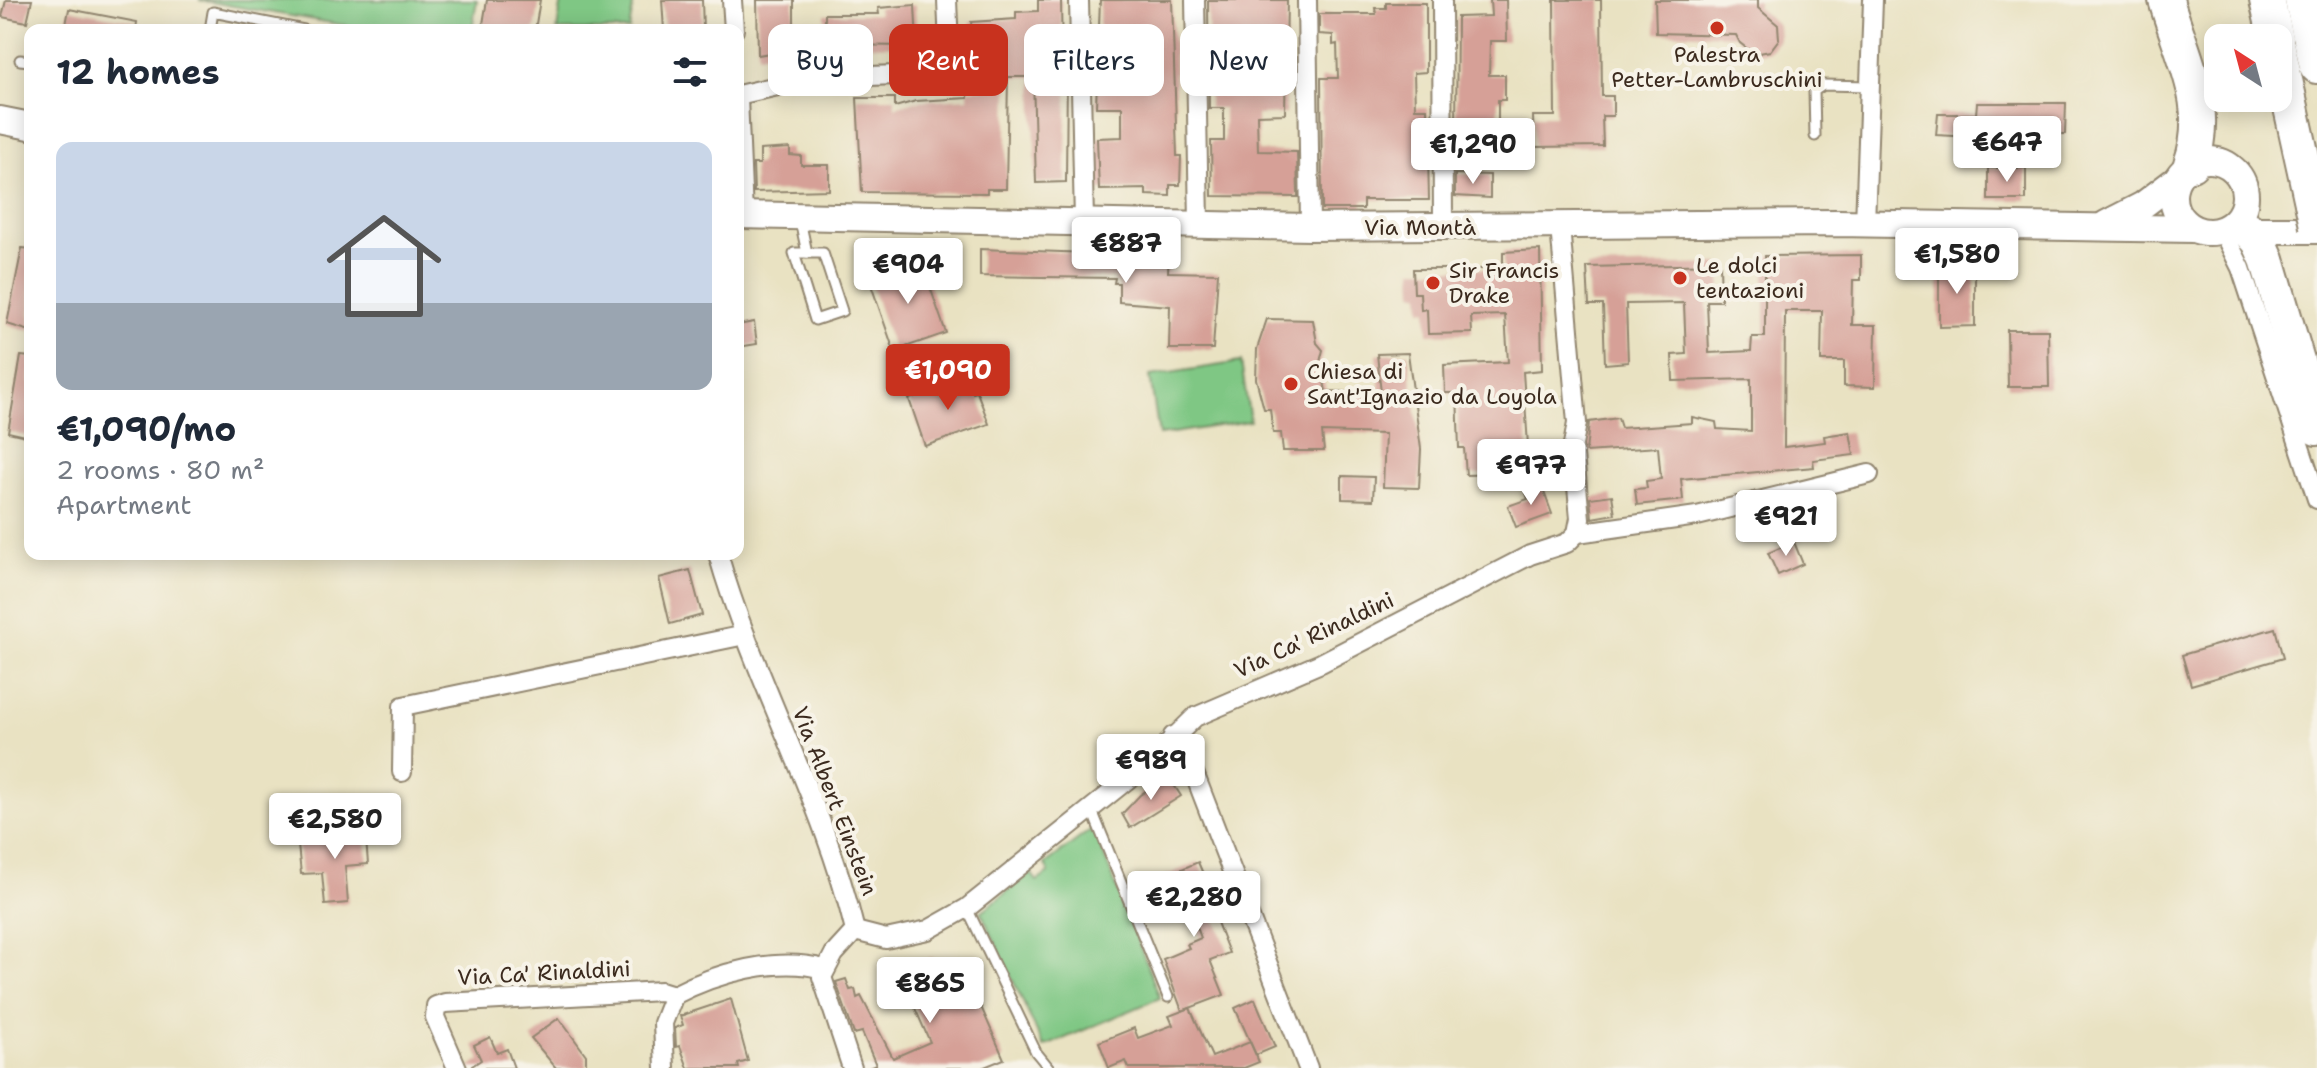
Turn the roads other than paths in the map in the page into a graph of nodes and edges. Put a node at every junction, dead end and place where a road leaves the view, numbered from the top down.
1 (732, 0) edge
2 (947, 0) edge
3 (1079, 0) edge
4 (1195, 0) edge
5 (1307, 0) edge
6 (1442, 0) edge
7 (1873, 0) edge
8 (2166, 0) edge
9 (2267, 0) edge
10 (2302, 0) edge
11 (211, 24) edge
12 (248, 24) edge
13 (734, 24) edge
14 (2273, 24) edge
15 (2317, 66) edge
16 (1870, 86) junction
17 (744, 95) edge
18 (2292, 111) edge
19 (0, 120) edge
20 (24, 125) edge
21 (1815, 136) dead end
22 (2184, 172) junction
23 (2245, 190) junction
24 (744, 215) edge
25 (800, 217) junction
26 (2316, 220) edge
27 (1084, 221) junction
28 (1199, 224) junction
29 (1865, 224) junction
30 (1560, 226) junction
31 (2103, 226) junction
32 (1310, 227) junction
33 (1443, 227) junction
34 (2234, 228) junction
35 (2193, 229) junction
36 (807, 253) junction
37 (2287, 369) junction
38 (2317, 428) edge
39 (1869, 474) dead end
40 (2317, 499) edge
41 (1577, 533) junction
42 (720, 560) edge
43 (745, 635) junction
44 (1173, 736) junction
45 (402, 772) dead end
46 (1091, 808) junction
47 (967, 908) junction
48 (855, 931) junction
49 (824, 969) junction
50 (674, 995) junction
51 (1168, 997) dead end
52 (457, 1068) edge
53 (665, 1068) edge
54 (852, 1068) edge
55 (1049, 1068) edge
56 (1308, 1068) edge

1 - 13 street
2 - 17 street
3 - 27 street
4 - 28 street
5 - 32 street
6 - 33 street
7 - 16 street
8 - 22 highway
9 - 14 highway
10 - 15 highway
11 - 12 lane
16 - 21 lane
16 - 29 street
18 - 26 highway
19 - 20 main road
22 - 23 main road
22 - 31 main road, Via Montà
22 - 35 main road
23 - 26 main road
23 - 34 main road
24 - 25 main road, Via Montà
25 - 27 main road, Via Montà
25 - 36 lane
26 - 34 main road, Via Montà
27 - 28 main road, Via Montà
28 - 32 main road, Via Montà
29 - 30 main road, Via Montà
29 - 31 main road, Via Montà
30 - 33 main road, Via Montà
30 - 41 street
31 - 35 main road, Via Montà
32 - 33 main road, Via Montà
34 - 35 main road, Via Montà
34 - 37 highway
36 - 36 lane
37 - 38 highway
37 - 40 street
39 - 41 street, Via Ca' Rinaldini
41 - 44 street, Via Ca' Rinaldini
42 - 43 street, Via Albert Einstein
43 - 45 street
43 - 48 street, Via Albert Einstein
44 - 46 street, Via Ca' Rinaldini
44 - 56 street
46 - 47 street, Via Ca' Rinaldini
46 - 51 lane
47 - 48 street, Via Ca' Rinaldini
47 - 55 lane
48 - 49 street, Via Albert Einstein
49 - 50 street, Via Ca' Rinaldini
49 - 54 street
50 - 52 street, Via Ca' Rinaldini
50 - 53 street

